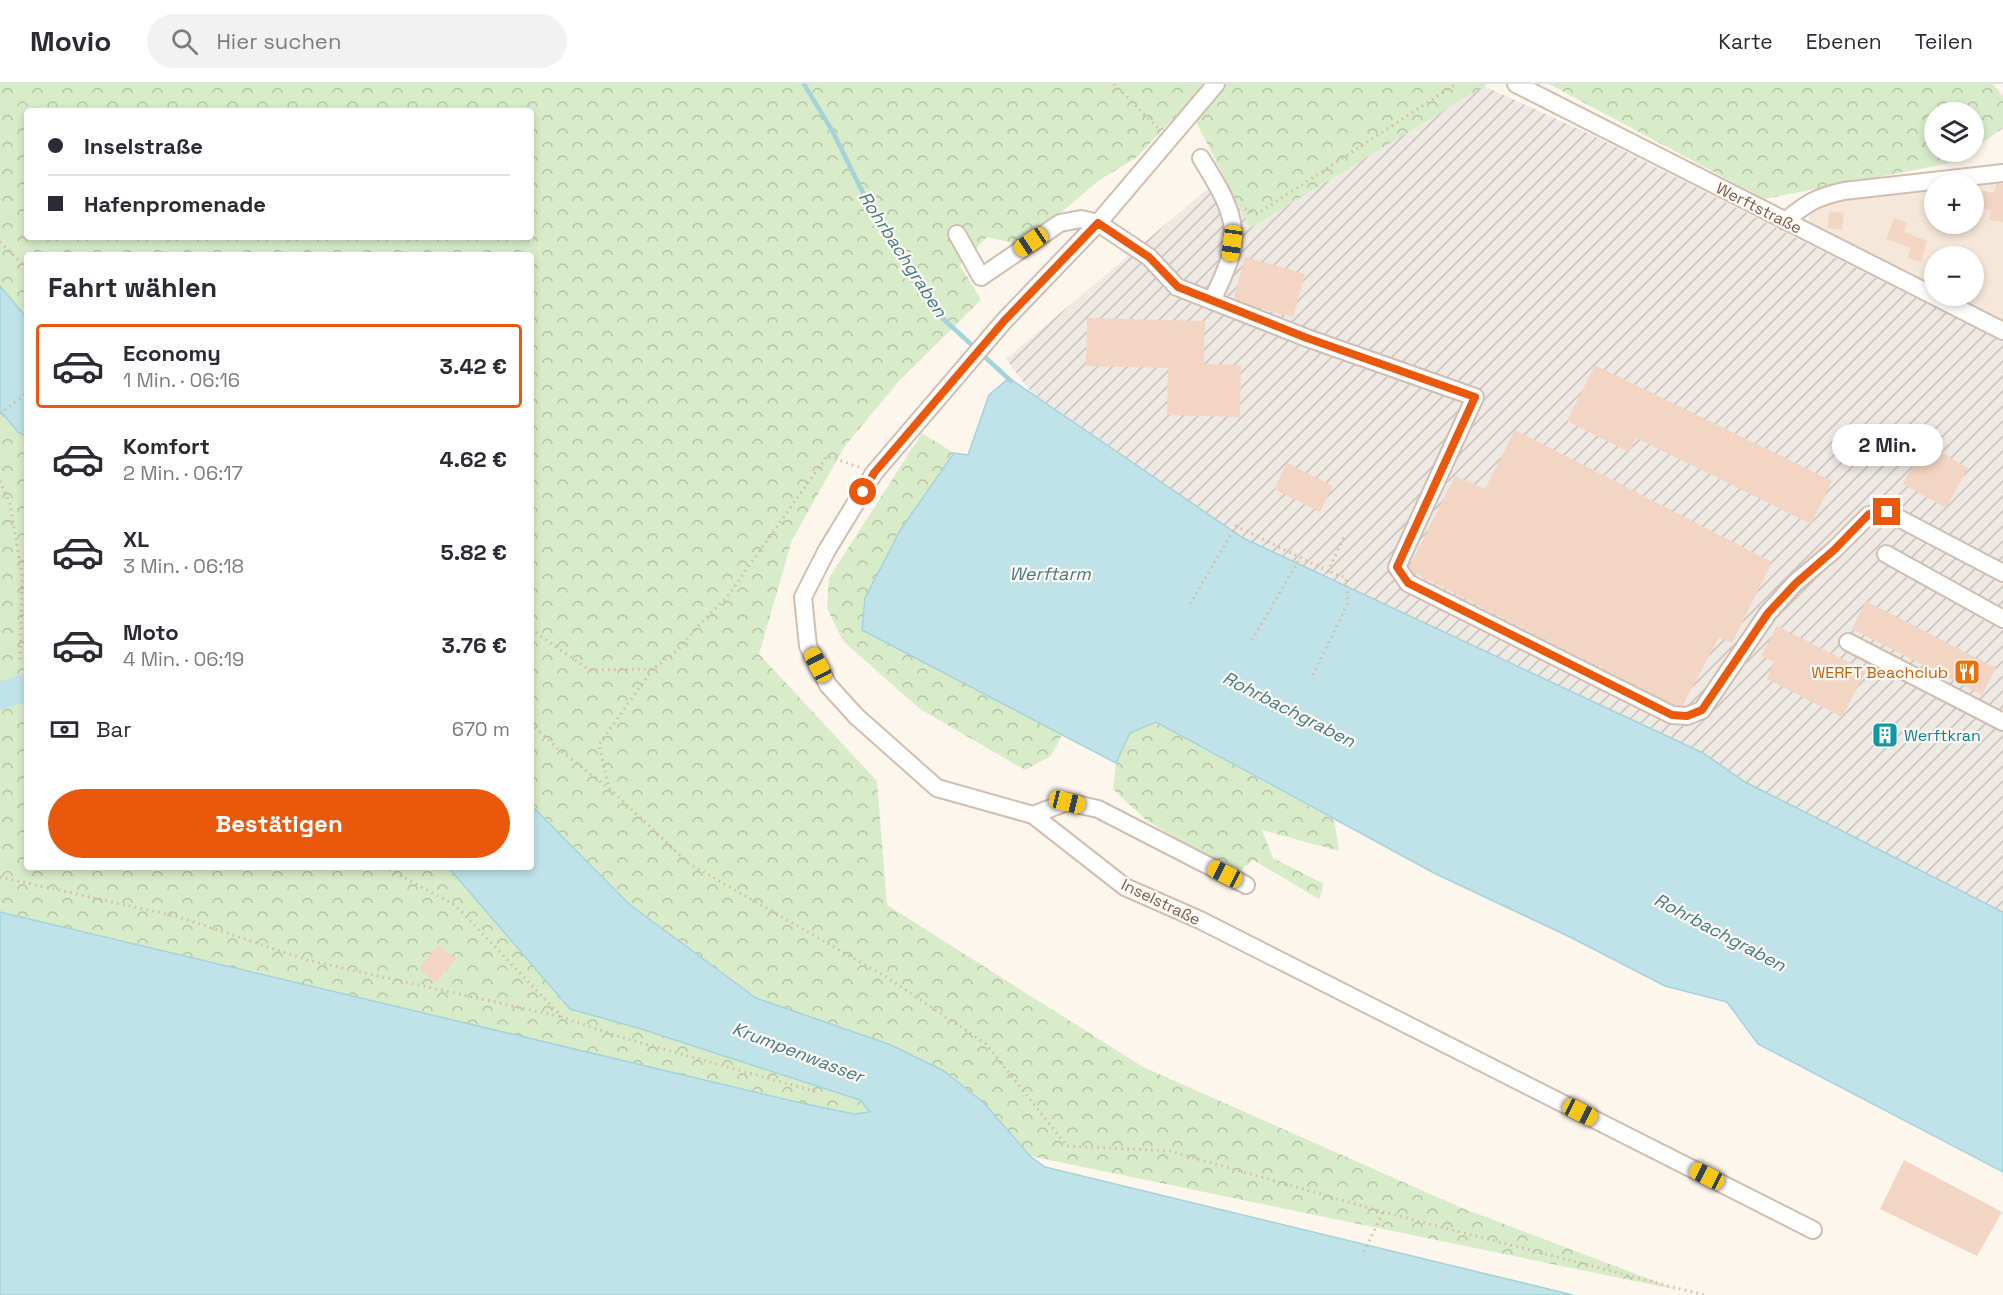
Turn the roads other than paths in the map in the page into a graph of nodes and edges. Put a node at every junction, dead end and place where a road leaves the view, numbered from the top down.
1 (1216, 84) edge
2 (1516, 84) edge
3 (1202, 158) dead end
4 (2003, 172) edge
5 (1785, 221) junction
6 (1098, 223) junction
7 (957, 234) dead end
8 (1212, 301) junction
9 (2003, 332) edge
10 (1886, 554) dead end
11 (2003, 573) edge
12 (2003, 619) edge
13 (1848, 642) dead end
14 (2003, 722) edge
15 (1033, 815) junction
16 (1246, 885) dead end
17 (1813, 1230) dead end

1 - 6 street
2 - 5 street, Werftstraße
3 - 8 street
4 - 5 street
5 - 9 street, Werftstraße
6 - 7 street
6 - 8 street
6 - 15 street, Inselstraße
8 - 11 street
10 - 12 street
13 - 14 street
15 - 16 street
15 - 17 street, Inselstraße

